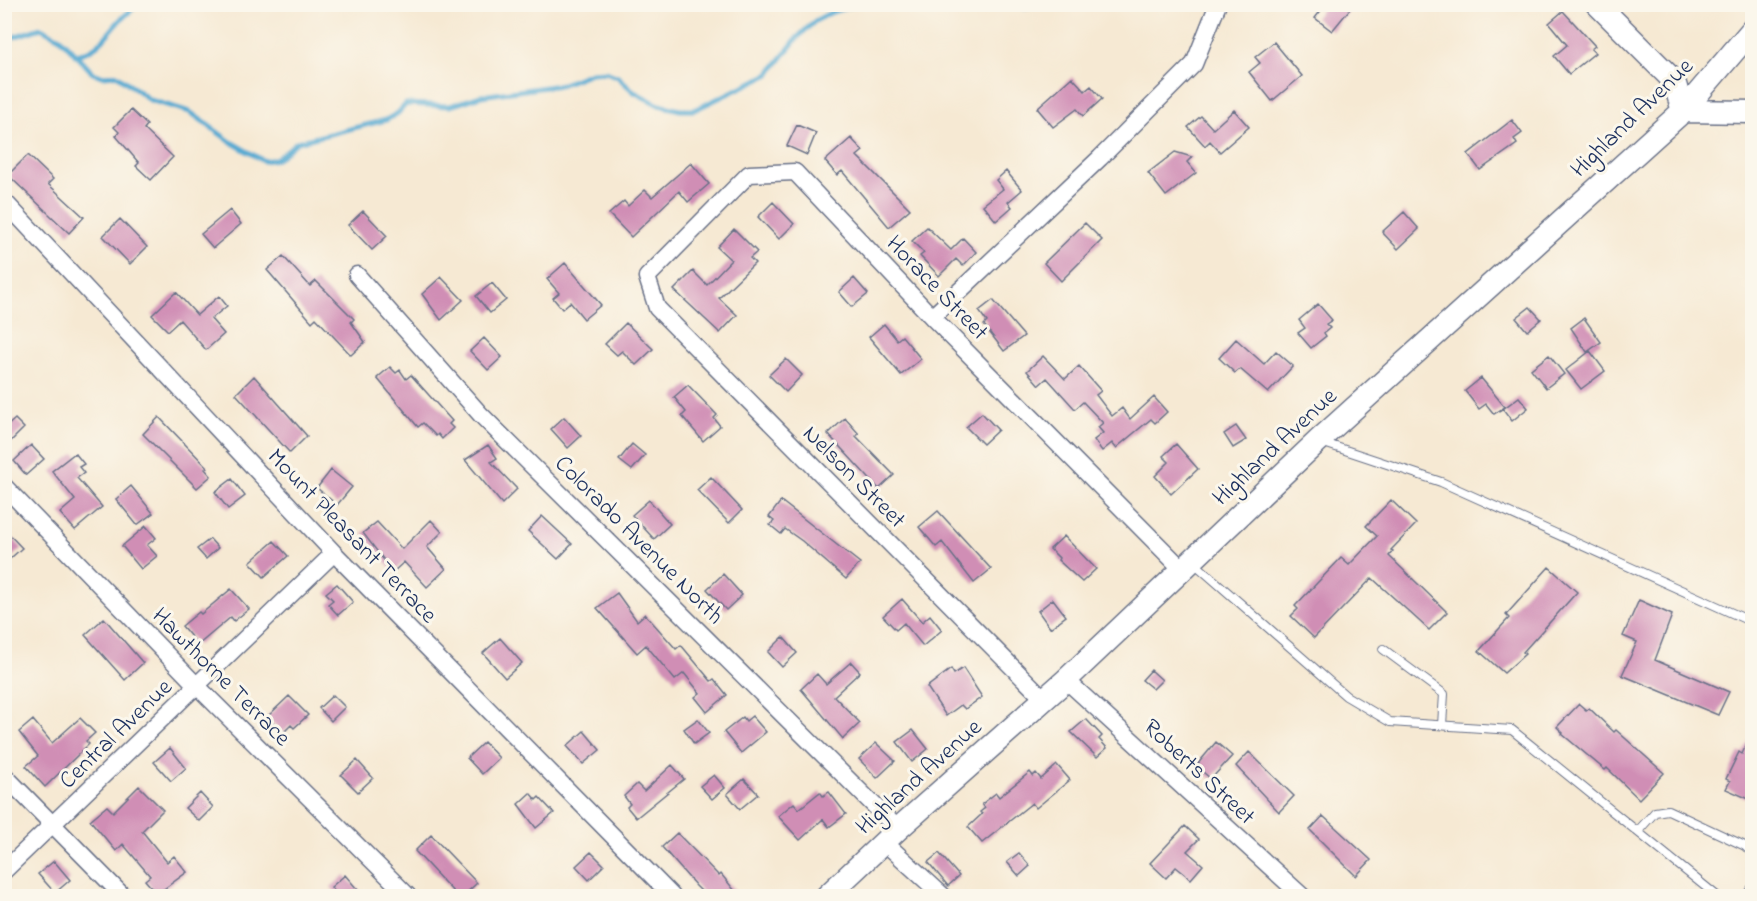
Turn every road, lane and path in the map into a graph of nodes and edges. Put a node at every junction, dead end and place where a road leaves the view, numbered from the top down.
1 (1218, 4) edge
2 (1597, 4) edge
3 (1752, 30) edge
4 (1683, 111) junction
5 (1752, 112) edge
6 (4, 201) edge
7 (357, 275) dead end
8 (647, 278) joint
9 (932, 317) junction
10 (1317, 441) junction
11 (4, 486) edge
12 (334, 553) junction
13 (1187, 565) junction
14 (1752, 622) edge
15 (1383, 649) dead end
16 (1066, 680) junction
17 (198, 687) junction
18 (1044, 699) junction
19 (1442, 725) junction
20 (4, 775) edge
21 (54, 825) junction
22 (1638, 831) junction
23 (891, 836) junction
24 (1752, 854) edge
25 (4, 871) edge
26 (1752, 888) edge
27 (123, 897) edge
28 (408, 897) edge
29 (672, 897) edge
30 (827, 897) edge
31 (943, 897) edge
32 (1302, 897) edge
33 (1717, 897) edge
34 (1746, 897) edge

1 - 9 street
2 - 4 street
3 - 4 street, Highland Avenue
4 - 5 street
4 - 10 street, Highland Avenue
6 - 12 street, Mount Pleasant Terrace
7 - 23 street, Colorado Avenue North
8 - 9 street, Horace Street
8 - 18 street, Nelson Street
9 - 13 street, Horace Street
10 - 13 street, Highland Avenue
10 - 14 lane
11 - 17 street, Hawthorne Terrace
12 - 17 street, Central Avenue
12 - 29 street, Mount Pleasant Terrace
13 - 16 street, Highland Avenue
13 - 19 lane
15 - 19 lane
16 - 18 street, Highland Avenue
16 - 32 street, Roberts Street
17 - 21 street, Central Avenue
17 - 28 street, Hawthorne Terrace
18 - 23 street, Highland Avenue
19 - 22 lane
20 - 21 street
21 - 25 street, Central Avenue
21 - 27 street
22 - 24 lane
22 - 33 lane
23 - 30 street, Highland Avenue
23 - 31 street, Colorado Avenue North
26 - 34 lane

